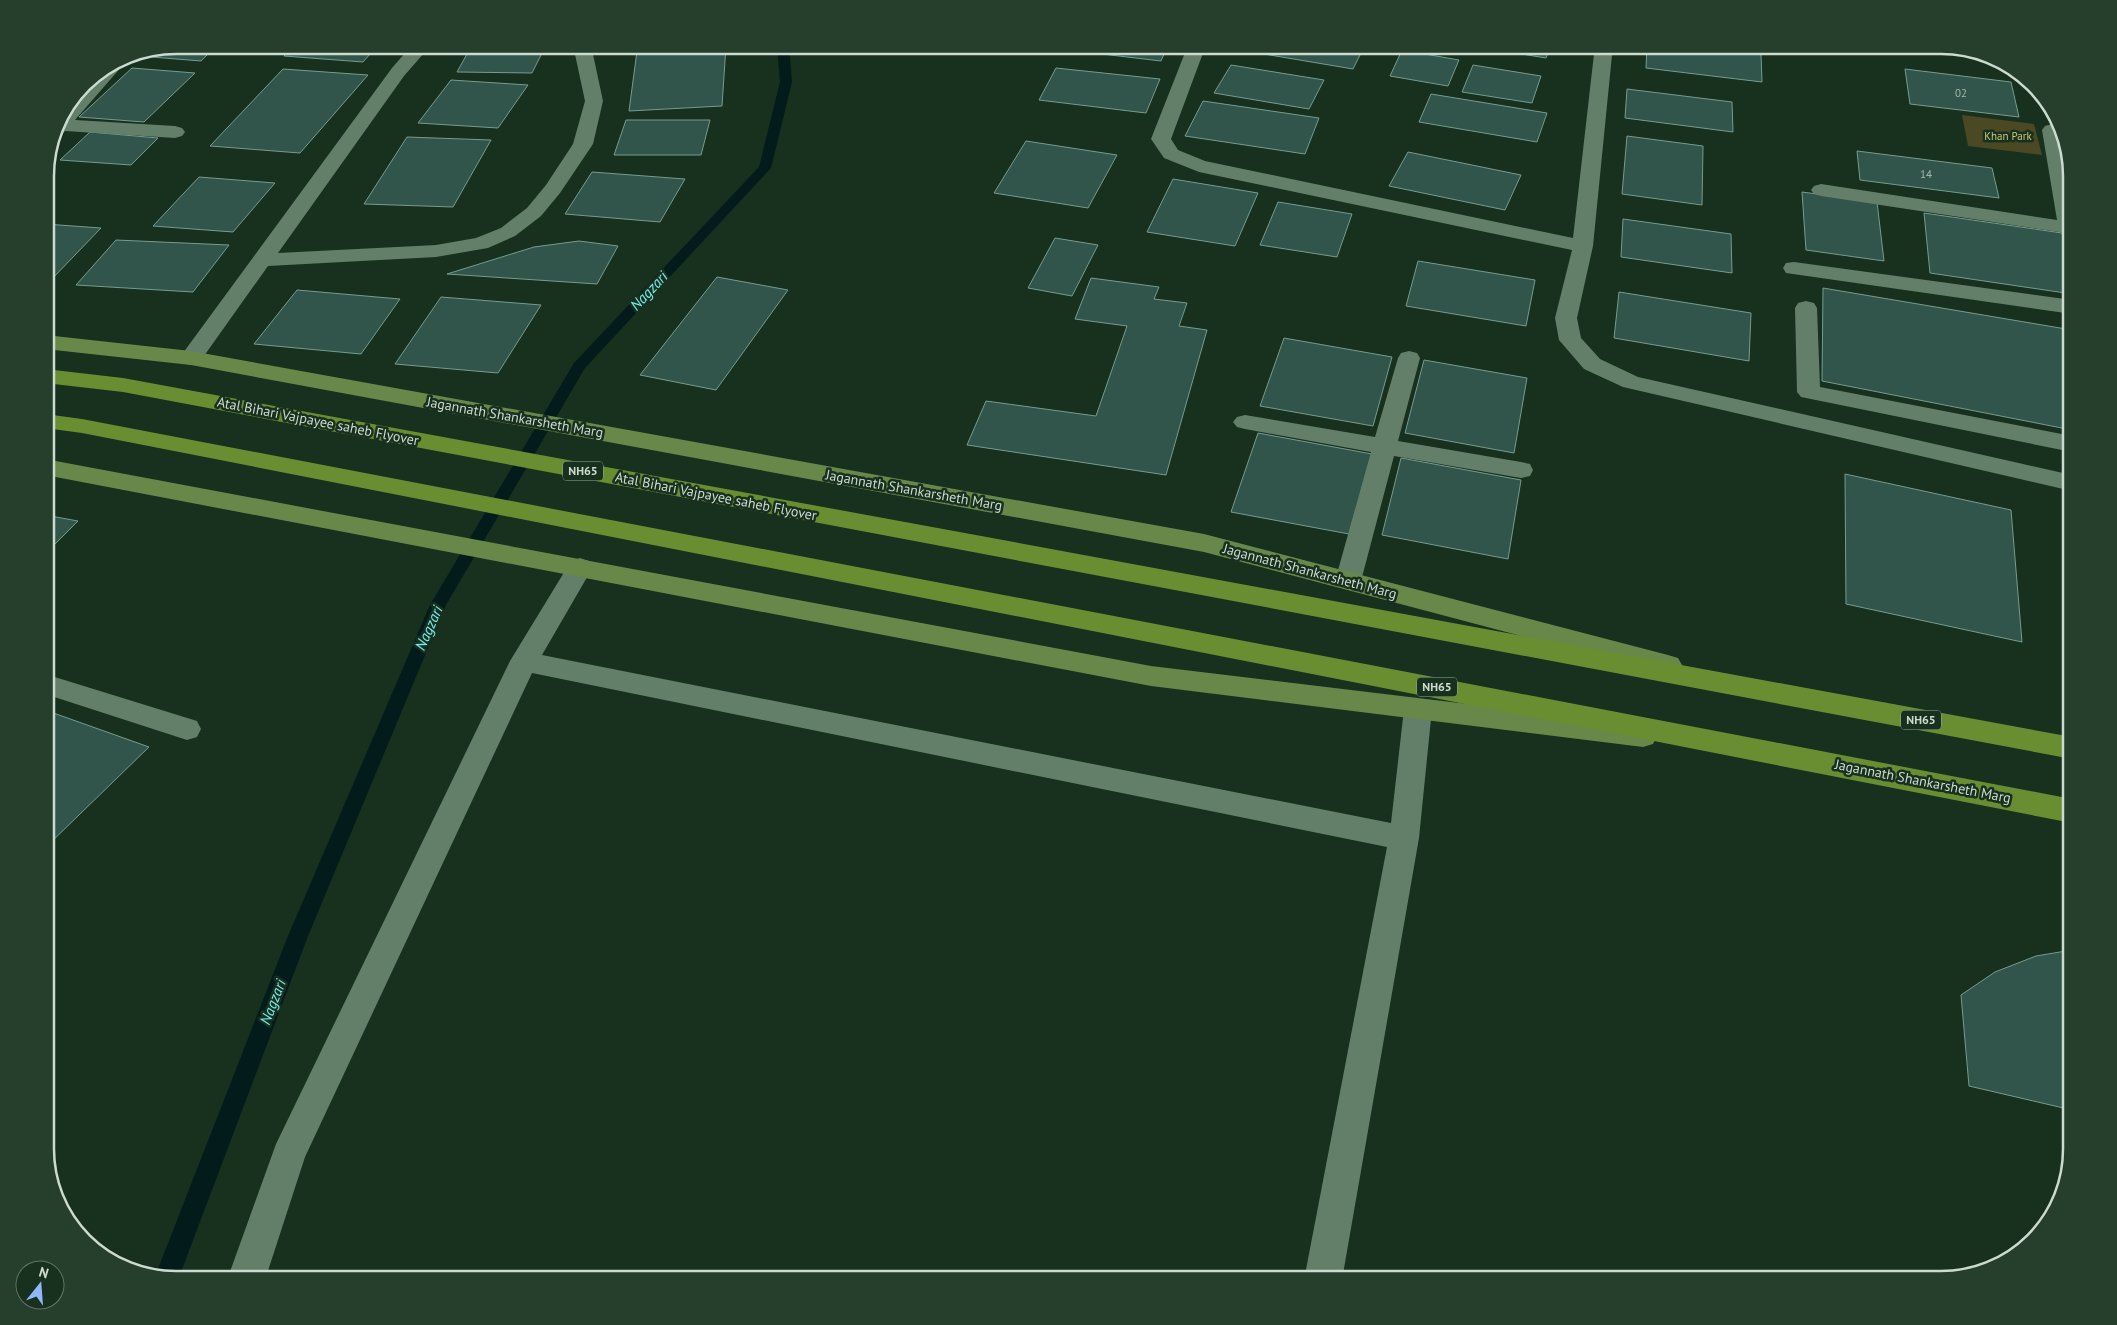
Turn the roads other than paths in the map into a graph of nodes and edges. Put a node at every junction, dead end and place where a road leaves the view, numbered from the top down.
1 (414, 54) edge
2 (584, 54) edge
3 (1194, 54) edge
4 (1603, 54) edge
5 (98, 82) edge
6 (75, 106) edge
7 (64, 127) edge
8 (2052, 130) dead end
9 (175, 132) dead end
10 (2063, 187) edge
11 (1822, 190) dead end
12 (2063, 227) edge
13 (1583, 246) junction
14 (263, 260) junction
15 (1794, 268) dead end
16 (2063, 306) edge
17 (1806, 308) dead end
18 (54, 346) edge
19 (191, 358) junction
20 (1409, 358) dead end
21 (54, 377) edge
22 (54, 422) edge
23 (1246, 422) dead end
24 (2063, 442) edge
25 (1385, 447) junction
26 (54, 469) edge
27 (1521, 470) dead end
28 (2063, 481) edge
29 (580, 567) junction
30 (1121, 571) joint
31 (1348, 581) junction
32 (524, 661) junction
33 (54, 687) edge
34 (1770, 692) junction
35 (1418, 709) junction
36 (187, 729) dead end
37 (2063, 746) edge
38 (1773, 752) junction
39 (2063, 808) edge
40 (1404, 838) junction
41 (249, 1271) edge
42 (1325, 1271) edge

1 - 14 street
2 - 14 street
3 - 13 street
4 - 13 street
5 - 6 street
7 - 9 street
8 - 10 street
11 - 12 street
13 - 28 street
14 - 19 street
15 - 16 street
17 - 24 street
18 - 19 main road, Jagannath Shankarsheth Marg
19 - 31 main road, Jagannath Shankarsheth Marg
20 - 25 street
21 - 30 highway, Atal Bihari Vajpayee saheb Flyover / NH65
22 - 38 highway, Jagannath Shankarsheth Marg / NH65
23 - 25 street
25 - 27 street
25 - 31 street
26 - 29 main road, Jagannath Shankarsheth Marg
29 - 32 street
29 - 35 main road, Jagannath Shankarsheth Marg
30 - 34 highway, Jagannath Shankarsheth Marg / NH65
31 - 34 main road, Jagannath Shankarsheth Marg
32 - 40 street
32 - 41 street
33 - 36 street
34 - 37 highway, Jagannath Shankarsheth Marg / NH65
35 - 38 main road, Jagannath Shankarsheth Marg
35 - 40 street
38 - 39 highway, Jagannath Shankarsheth Marg / NH65
40 - 42 street

